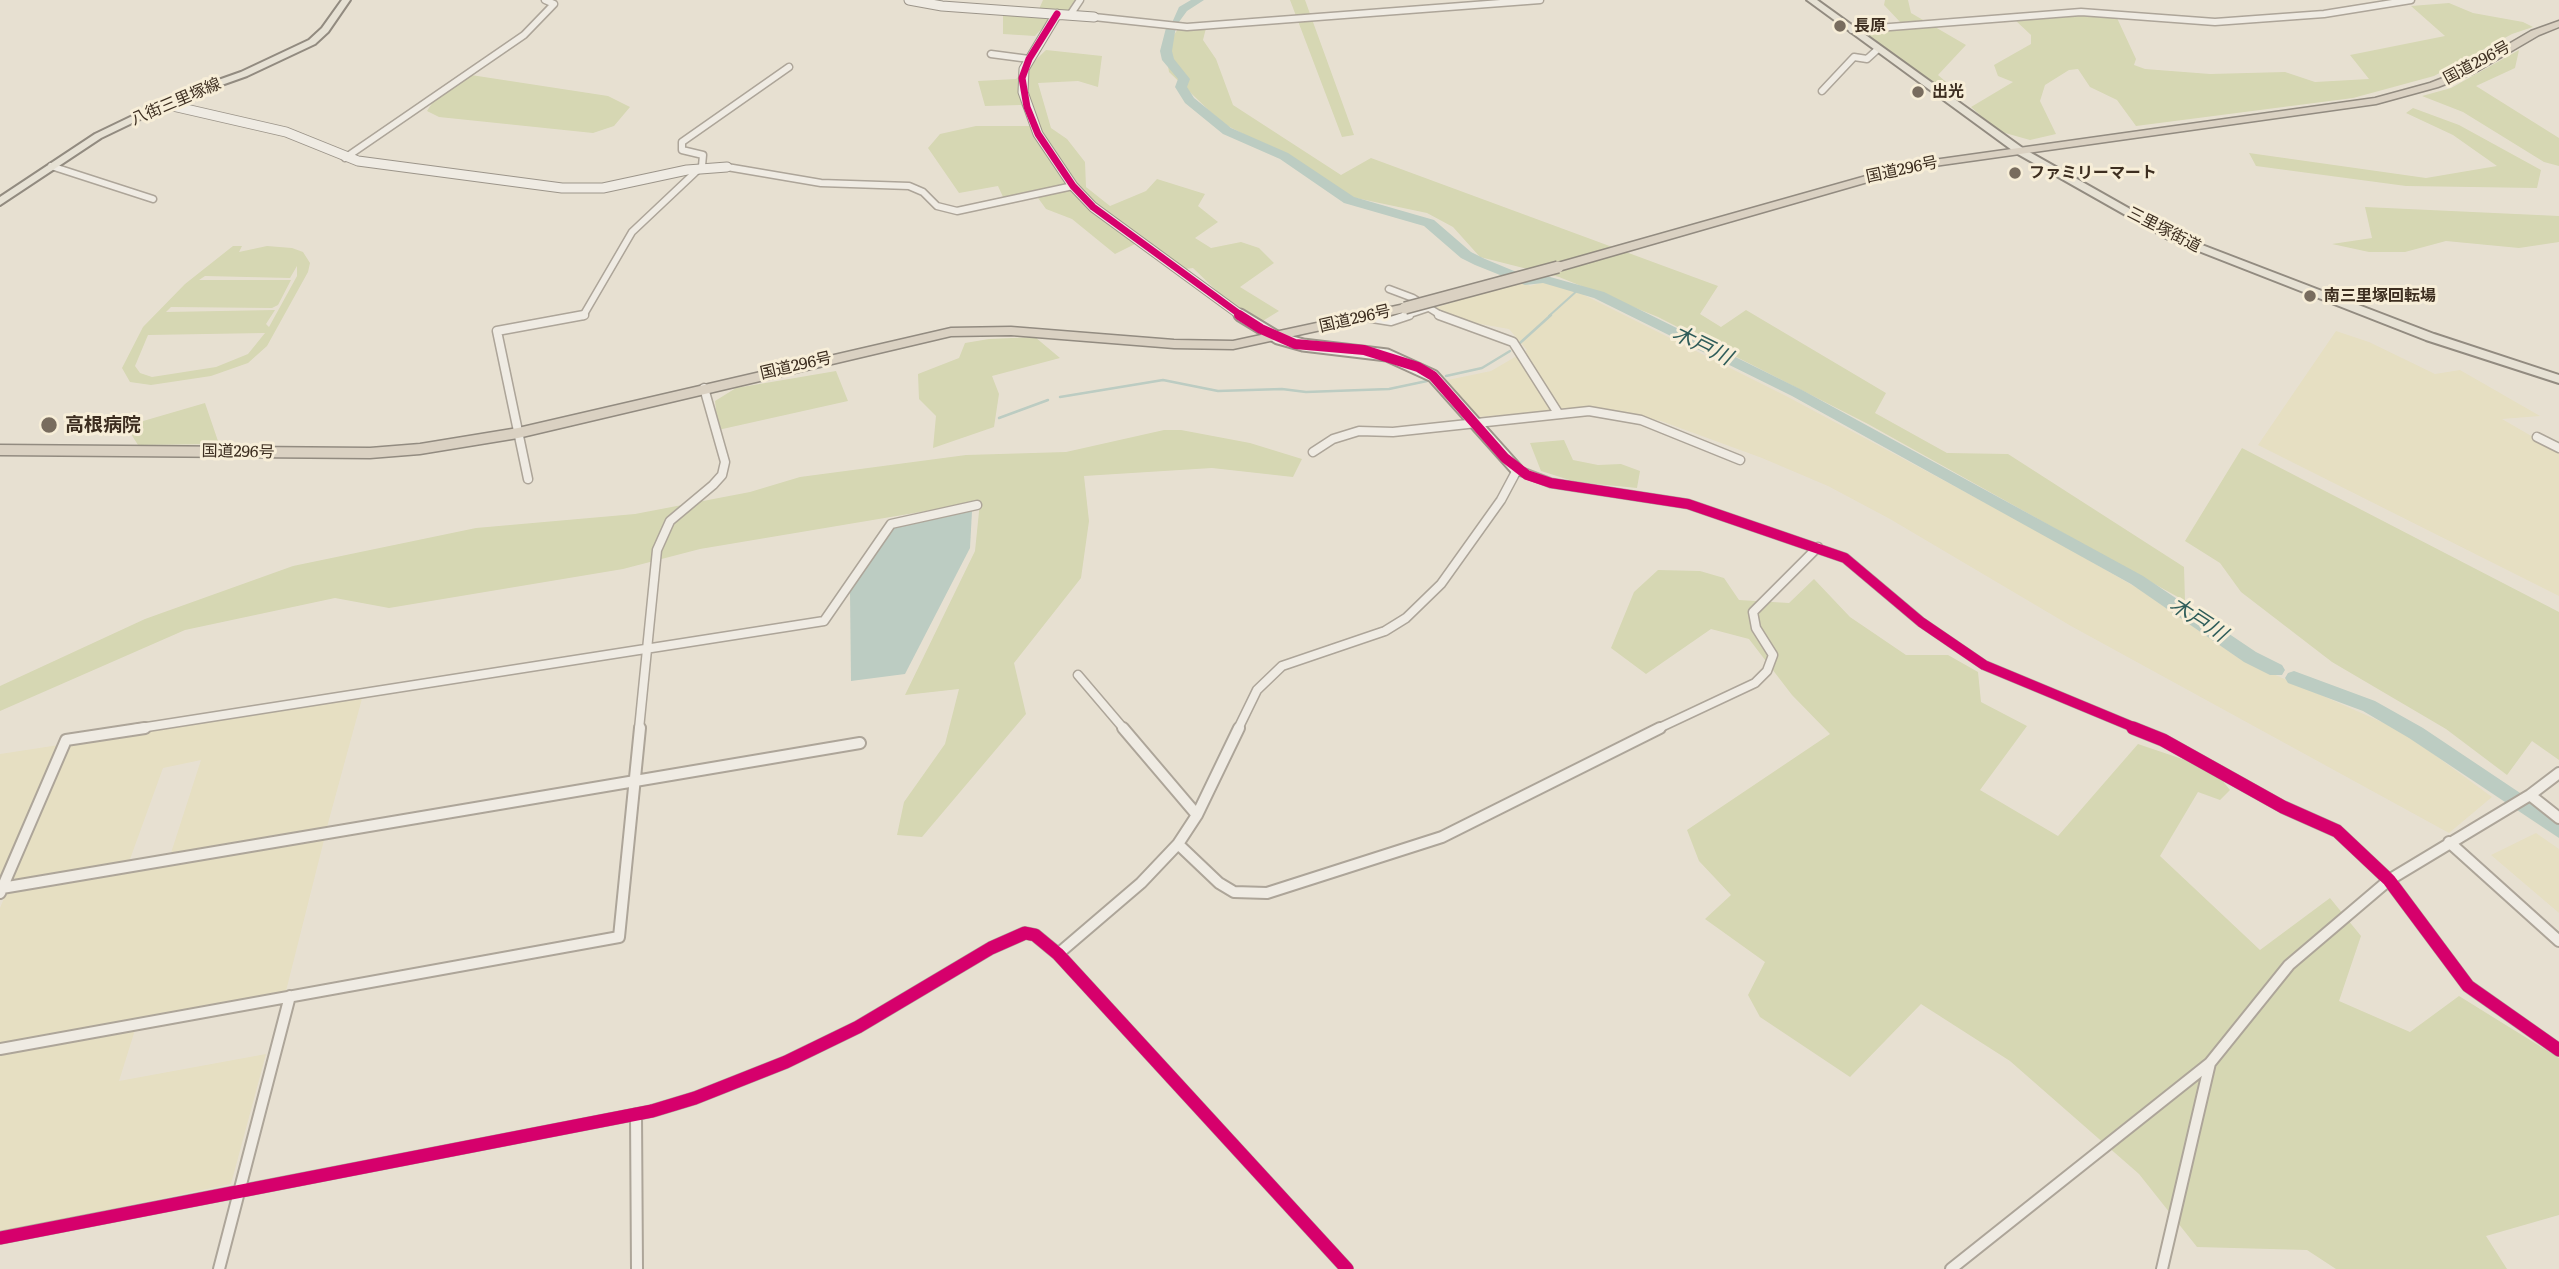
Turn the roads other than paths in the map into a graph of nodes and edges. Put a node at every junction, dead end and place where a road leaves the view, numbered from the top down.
1 (346, 0) edge
2 (545, 0) edge
3 (909, 0) edge
4 (1080, 0) edge
5 (1541, 0) edge
6 (1811, 0) edge
7 (2412, 0) edge
8 (1058, 14) junction
9 (1070, 15) junction
10 (1094, 16) joint
11 (2559, 24) edge
12 (1852, 30) junction
13 (1878, 49) junction
14 (991, 54) dead end
15 (1029, 59) junction
16 (789, 67) dead end
17 (1822, 91) dead end
18 (164, 104) junction
19 (2020, 151) junction
20 (345, 158) junction
21 (51, 166) junction
22 (727, 167) joint
23 (701, 168) junction
24 (1073, 186) junction
25 (153, 199) dead end
26 (0, 202) edge
27 (1389, 289) dead end
28 (1428, 308) junction
29 (1366, 317) junction
30 (1278, 338) junction
31 (2559, 379) edge
32 (704, 388) junction
33 (1558, 413) junction
34 (1472, 422) junction
35 (518, 433) junction
36 (2537, 437) dead end
37 (2559, 448) edge
38 (0, 450) edge
39 (1313, 452) dead end
40 (1740, 460) dead end
41 (1517, 471) junction
42 (528, 480) dead end
43 (976, 505) dead end
44 (1818, 547) junction
45 (649, 649) junction
46 (1078, 675) dead end
47 (859, 743) dead end
48 (2559, 773) edge
49 (634, 782) junction
50 (2527, 797) junction
51 (1197, 815) junction
52 (2559, 818) edge
53 (2449, 842) junction
54 (1178, 844) junction
55 (2389, 880) junction
56 (1, 890) edge
57 (2559, 941) edge
58 (1058, 954) junction
59 (290, 996) junction
60 (0, 1049) edge
61 (2559, 1050) edge
62 (2210, 1063) junction
63 (636, 1114) junction
64 (239, 1191) junction
65 (0, 1238) edge
66 (219, 1269) edge
67 (637, 1269) edge
68 (1347, 1269) edge
69 (1951, 1269) edge
70 (2162, 1269) edge

1 - 18 main road, 八街三里塚線
2 - 20 street
3 - 8 street
4 - 9 street
5 - 10 street
6 - 12 main road, 三里塚街道
7 - 12 street
8 - 9 street
8 - 15 street
9 - 10 street
11 - 19 highway, 国道296号
12 - 13 main road, 三里塚街道
13 - 17 street
13 - 19 main road, 三里塚街道
14 - 15 street
15 - 24 street
16 - 23 street
18 - 20 street
18 - 21 main road, 八街三里塚線
19 - 29 highway, 国道296号, bridge
19 - 31 main road, 三里塚街道
20 - 23 street
21 - 25 street
21 - 26 main road, 八街三里塚線
22 - 23 street
22 - 24 street
23 - 35 street
24 - 30 street
27 - 28 street
28 - 29 street
28 - 33 street
29 - 30 highway, 国道296号
30 - 32 highway, 国道296号
30 - 34 street
32 - 35 highway, 国道296号
32 - 45 street
33 - 34 street
33 - 40 street
34 - 39 street
34 - 41 street
35 - 38 highway, 国道296号
35 - 42 street
36 - 37 street
41 - 44 street
41 - 51 street
43 - 45 street
44 - 54 street
44 - 55 street
45 - 49 street
45 - 56 street
46 - 51 street
47 - 49 street
48 - 50 street
49 - 56 street
49 - 59 street
50 - 52 street
50 - 53 street
51 - 54 street
53 - 55 street
53 - 57 street
54 - 58 street
55 - 61 street
55 - 62 street
58 - 63 street
58 - 68 street
59 - 60 street
59 - 64 street
62 - 69 street
62 - 70 street
63 - 64 street
63 - 67 street
64 - 65 street
64 - 66 street

